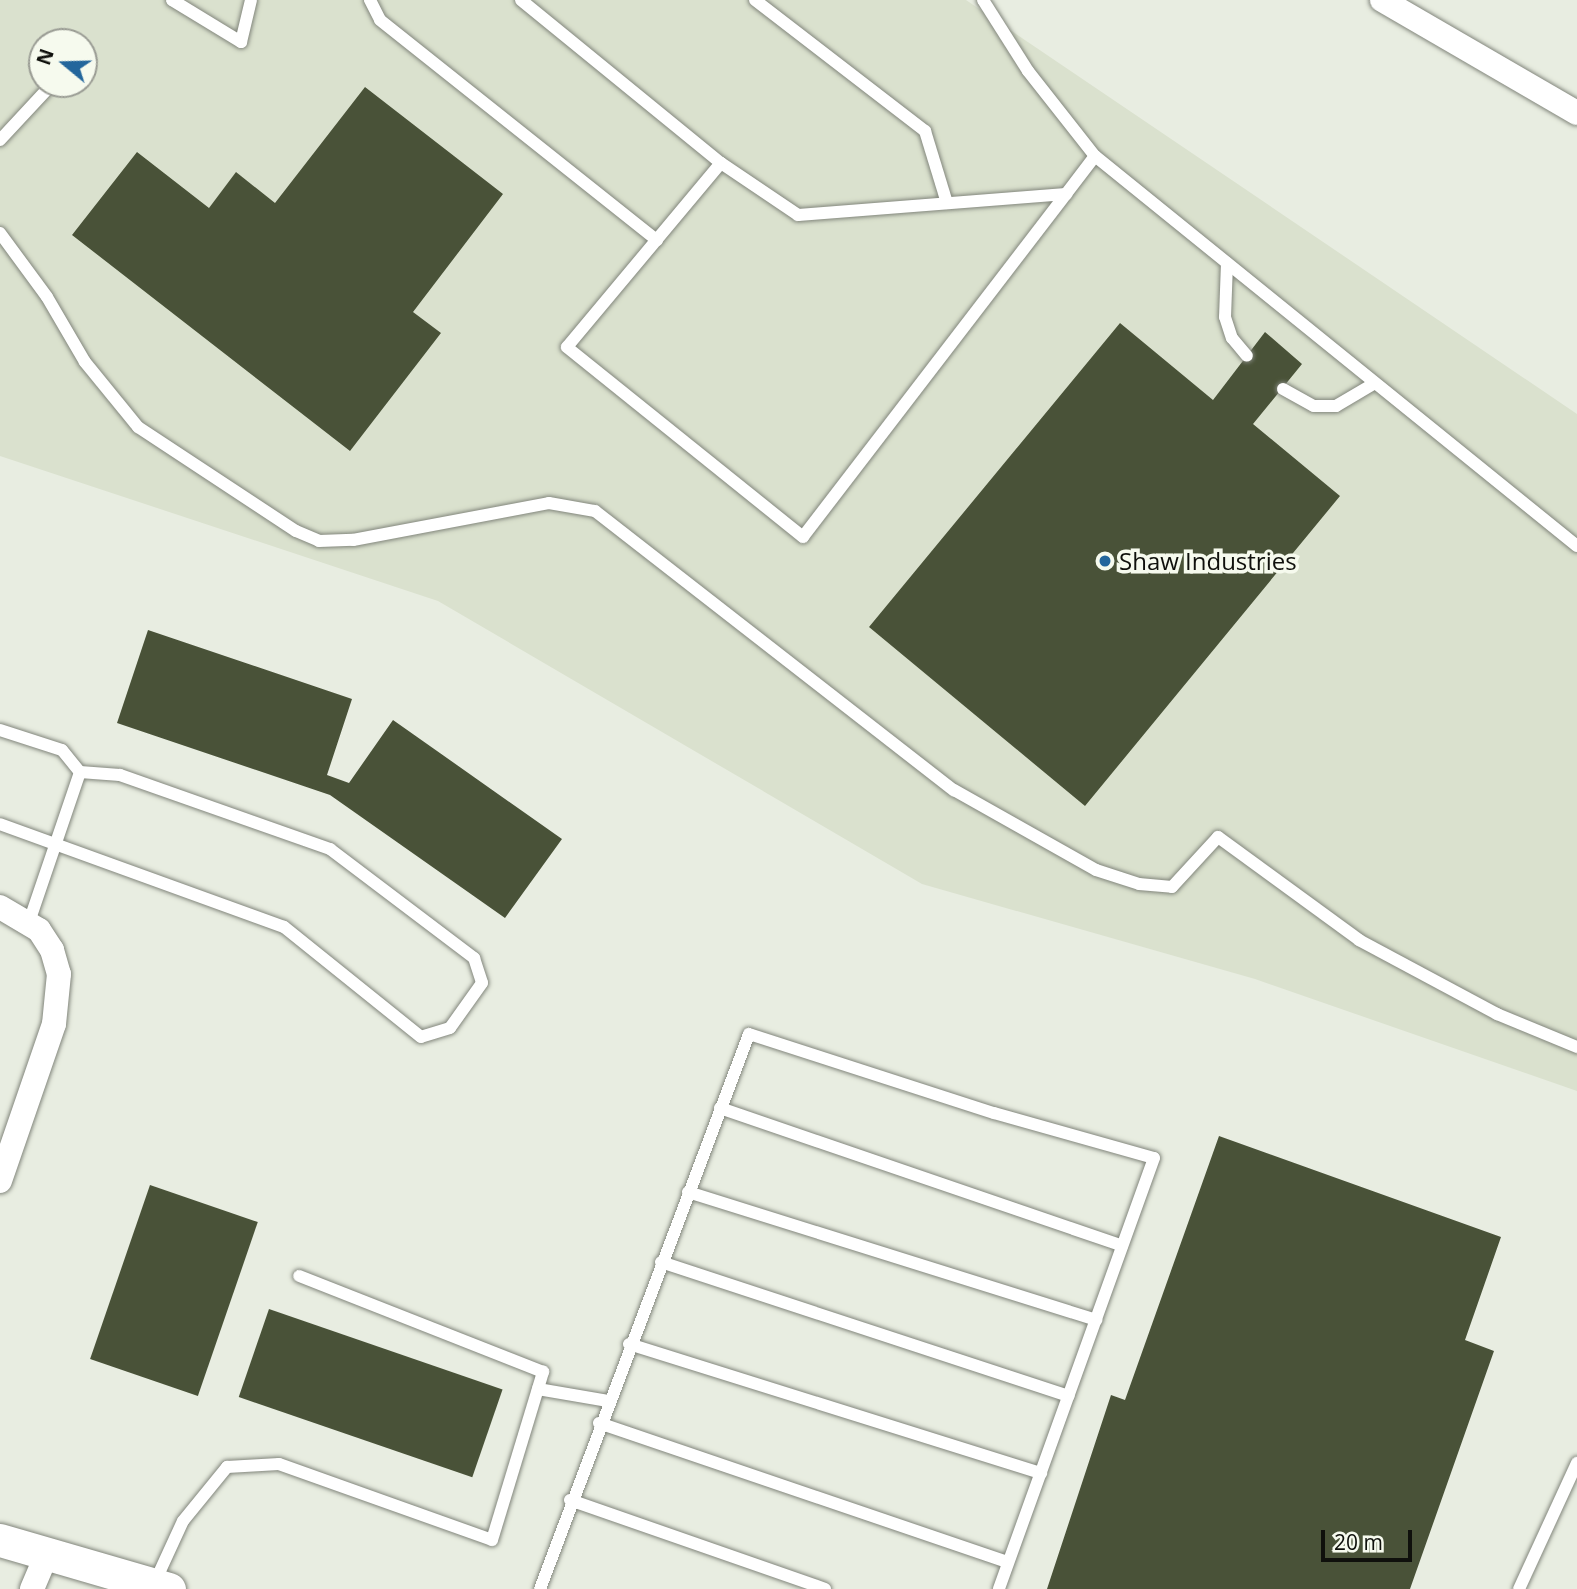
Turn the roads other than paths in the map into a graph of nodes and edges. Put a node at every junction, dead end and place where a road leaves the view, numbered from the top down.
1 (172, 0) edge
2 (251, 0) edge
3 (370, 0) edge
4 (521, 0) edge
5 (755, 0) edge
6 (983, 0) edge
7 (1382, 0) edge
8 (39, 98) edge
9 (1577, 113) edge
10 (0, 141) edge
11 (1095, 156) junction
12 (721, 163) junction
13 (1066, 194) junction
14 (947, 203) junction
15 (0, 233) edge
16 (657, 240) junction
17 (1227, 263) junction
18 (1247, 356) dead end
19 (1374, 383) junction
20 (1283, 388) dead end
21 (1577, 546) edge
22 (0, 730) edge
23 (80, 772) junction
24 (0, 824) edge
25 (56, 844) junction
26 (0, 907) edge
27 (29, 922) junction
28 (1577, 1047) edge
29 (720, 1108) junction
30 (0, 1181) edge
31 (688, 1192) junction
32 (1122, 1247) junction
33 (661, 1262) junction
34 (299, 1276) dead end
35 (1096, 1321) junction
36 (629, 1344) junction
37 (538, 1390) junction
38 (1069, 1396) junction
39 (608, 1401) junction
40 (599, 1423) junction
41 (1577, 1463) edge
42 (1041, 1473) junction
43 (570, 1500) junction
44 (0, 1540) edge
45 (47, 1552) junction
46 (1008, 1562) junction
47 (161, 1587) edge
48 (32, 1589) edge
49 (540, 1589) edge
50 (825, 1589) edge
51 (999, 1589) edge
52 (1519, 1589) edge

1 - 2 lane
3 - 16 lane
4 - 12 lane
5 - 14 lane
6 - 11 lane
7 - 9 street
8 - 10 lane
11 - 13 lane
11 - 17 lane
12 - 14 lane
12 - 16 lane
13 - 14 lane
13 - 16 lane
15 - 28 lane
17 - 18 lane
17 - 19 lane
19 - 20 lane
19 - 21 lane
22 - 23 lane
23 - 25 lane
23 - 25 lane
24 - 25 lane
25 - 27 lane
26 - 27 street
27 - 30 street
29 - 31 lane
29 - 32 lane
29 - 32 lane
31 - 33 lane
31 - 35 lane
32 - 35 lane
33 - 36 lane
33 - 38 lane
34 - 37 lane
35 - 38 lane
36 - 39 lane
36 - 42 lane
37 - 39 lane
37 - 47 lane
38 - 42 lane
39 - 40 lane
40 - 43 lane
40 - 46 lane
41 - 52 lane
42 - 46 lane
43 - 49 lane
43 - 50 lane
44 - 45 main road
45 - 47 main road
45 - 48 street
46 - 51 lane

